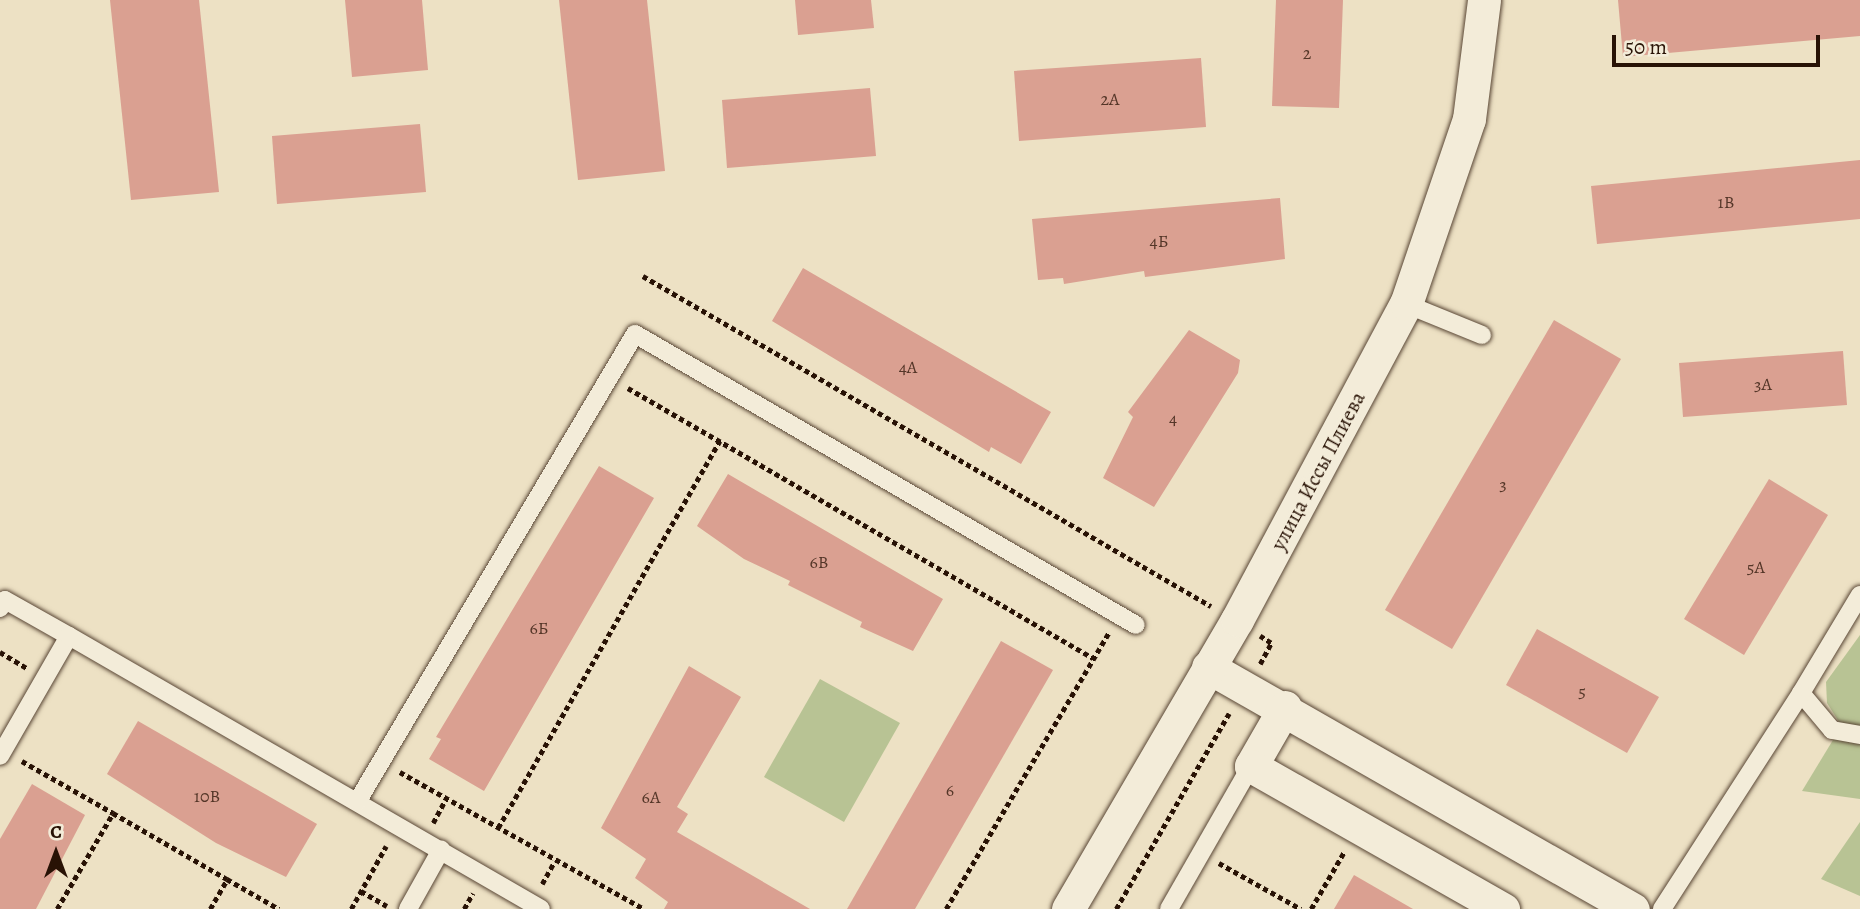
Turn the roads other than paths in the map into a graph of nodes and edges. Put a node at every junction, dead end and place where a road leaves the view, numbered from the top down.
1 (1484, 0) edge
2 (1406, 304) junction
3 (1482, 335) dead end
4 (1860, 594) edge
5 (2, 602) edge
6 (1136, 625) dead end
7 (69, 636) junction
8 (1208, 667) junction
9 (1801, 693) junction
10 (1285, 707) junction
11 (1860, 734) edge
12 (2, 753) edge
13 (1251, 766) junction
14 (357, 802) junction
15 (441, 850) junction
16 (408, 909) edge
17 (541, 909) edge
18 (1068, 909) edge
19 (1169, 909) edge
20 (1503, 909) edge
21 (1633, 909) edge
22 (1662, 909) edge

1 - 2 street, улица Иссы Плиева
2 - 3 lane
2 - 8 street, улица Иссы Плиева
4 - 9 lane
5 - 7 lane
6 - 14 lane
7 - 12 lane
7 - 14 lane
8 - 10 street
8 - 18 street, улица Иссы Плиева
9 - 11 lane
9 - 22 lane
10 - 13 street
10 - 21 street
13 - 19 lane
13 - 20 street
14 - 15 lane
15 - 16 lane
15 - 17 lane

